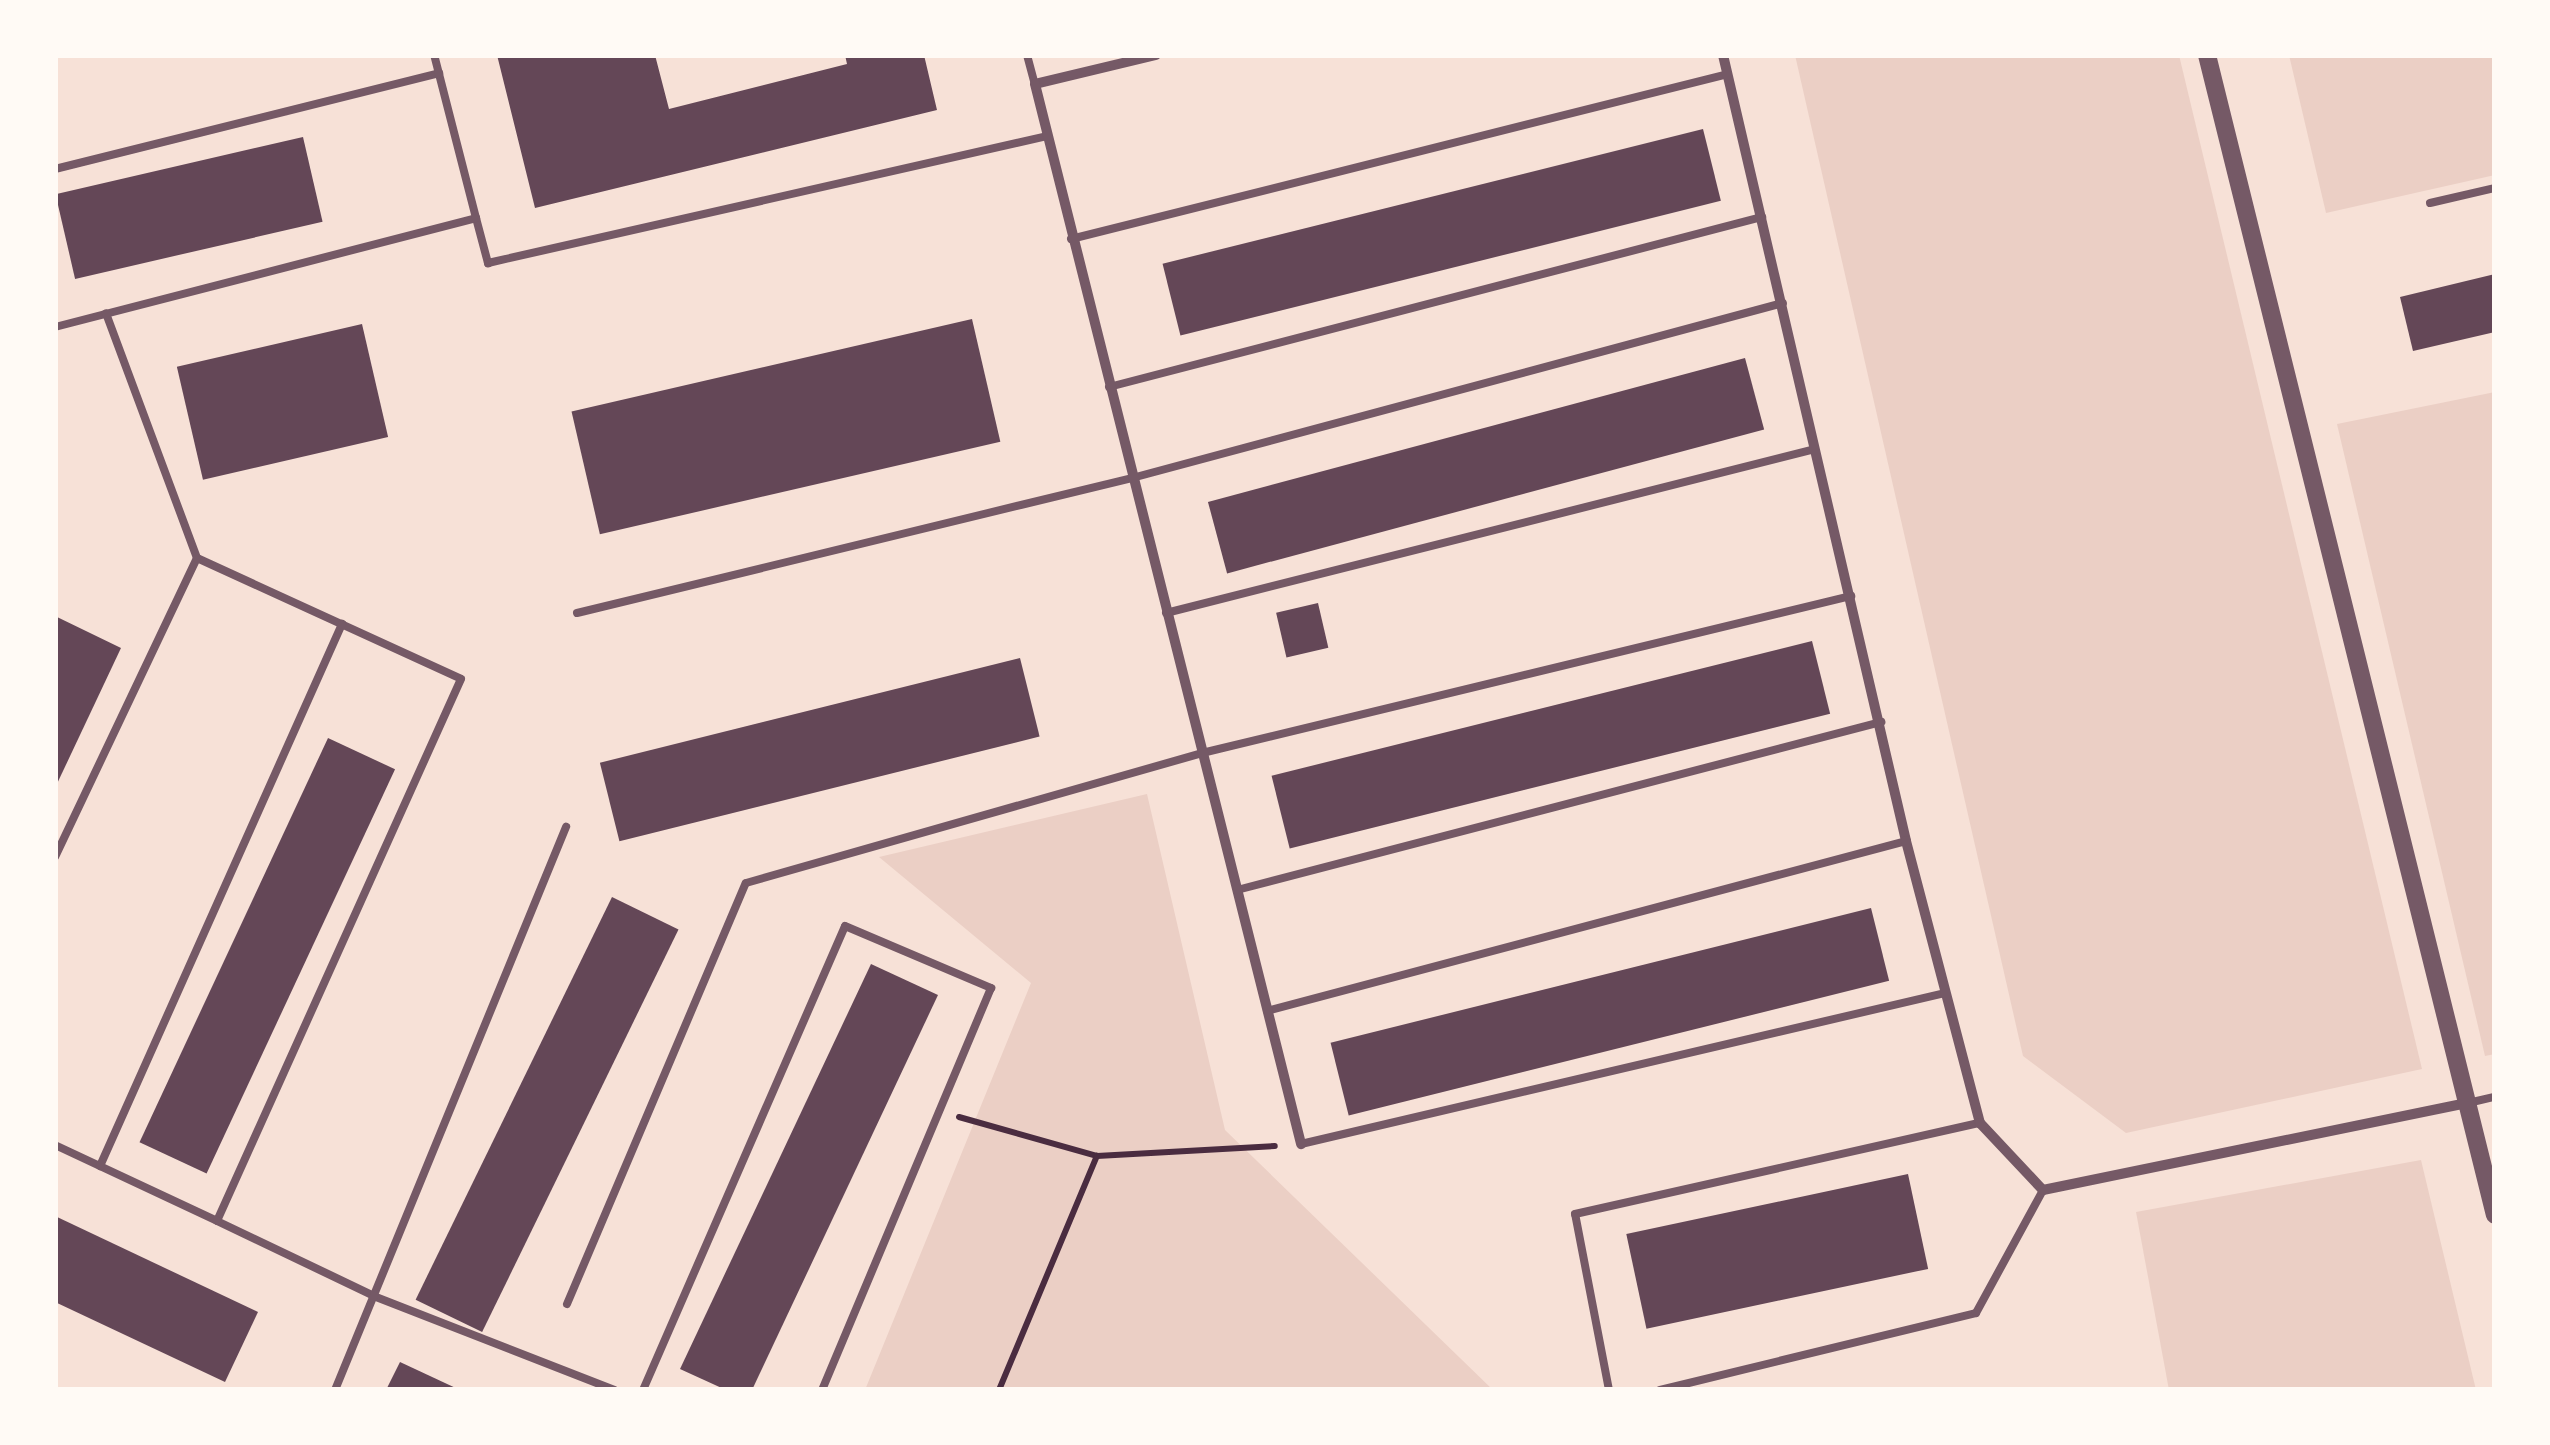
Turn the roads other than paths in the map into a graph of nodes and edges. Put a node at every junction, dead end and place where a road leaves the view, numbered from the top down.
1 (434, 55) edge
2 (1027, 55) edge
3 (1156, 55) edge
4 (1723, 55) edge
5 (2207, 55) edge
6 (439, 73) junction
7 (1728, 74) junction
8 (1035, 84) junction
9 (1047, 136) junction
10 (55, 168) edge
11 (2495, 188) edge
12 (2430, 203) dead end
13 (1763, 217) junction
14 (476, 218) junction
15 (1071, 239) junction
16 (1783, 303) junction
17 (106, 313) junction
18 (55, 327) edge
19 (1108, 387) junction
20 (1815, 449) junction
21 (1132, 478) junction
22 (197, 558) junction
23 (1851, 596) junction
24 (577, 613) dead end
25 (1166, 613) junction
26 (342, 624) junction
27 (1882, 722) junction
28 (1202, 753) junction
29 (566, 828) dead end
30 (1906, 841) junction
31 (55, 858) edge
32 (1237, 890) junction
33 (1945, 993) junction
34 (1267, 1010) junction
35 (2495, 1097) edge
36 (2468, 1103) junction
37 (1980, 1123) junction
38 (1301, 1144) joint
39 (55, 1145) edge
40 (100, 1166) junction
41 (2043, 1190) junction
42 (2495, 1215) edge
43 (217, 1221) junction
44 (376, 1297) junction
45 (567, 1304) dead end
46 (335, 1390) edge
47 (614, 1390) edge
48 (643, 1390) edge
49 (822, 1390) edge
50 (1610, 1390) edge
51 (1660, 1390) edge

1 - 6 lane
2 - 8 lane
3 - 8 street
4 - 7 street
5 - 36 street
6 - 10 lane
6 - 14 lane
7 - 13 street
7 - 15 lane
8 - 9 street
9 - 14 lane
9 - 15 street
11 - 12 lane
13 - 16 street
13 - 19 lane
14 - 17 lane
15 - 19 street
16 - 20 street
16 - 21 lane
17 - 18 lane
17 - 22 lane
19 - 21 street
20 - 23 street
20 - 25 lane
21 - 24 lane
21 - 25 street
22 - 26 lane
22 - 31 lane
23 - 27 street
23 - 28 lane
25 - 28 street
26 - 40 lane
26 - 43 lane
27 - 30 street
27 - 32 lane
28 - 32 street
28 - 45 lane
29 - 44 lane
30 - 33 street
30 - 34 lane
32 - 34 street
33 - 37 street
33 - 38 lane
34 - 38 street
35 - 36 lane
36 - 41 street
36 - 42 street
37 - 41 street
37 - 50 lane
39 - 40 lane
40 - 43 lane
41 - 51 lane
43 - 44 lane
44 - 46 lane
44 - 47 lane
48 - 49 lane

